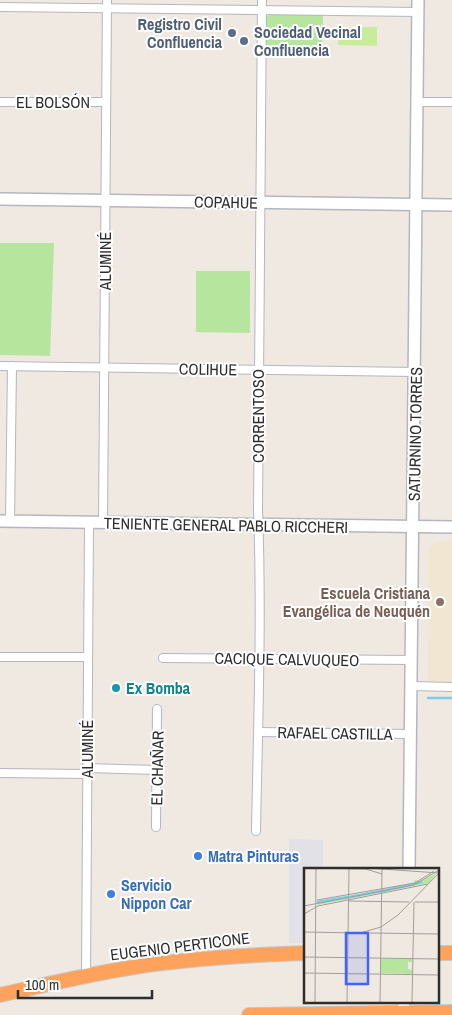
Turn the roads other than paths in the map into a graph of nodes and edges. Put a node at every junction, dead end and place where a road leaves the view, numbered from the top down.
1 (262, 0) edge
2 (107, 4) edge
3 (418, 6) edge
4 (0, 7) edge
5 (262, 10) junction
6 (0, 102) edge
7 (106, 102) junction
8 (418, 102) junction
9 (452, 102) edge
10 (0, 199) edge
11 (105, 200) junction
12 (260, 202) junction
13 (417, 204) junction
14 (452, 205) edge
15 (0, 366) edge
16 (12, 366) junction
17 (104, 368) junction
18 (259, 370) junction
19 (416, 372) junction
20 (5, 522) edge
21 (89, 523) junction
22 (103, 523) junction
23 (258, 525) junction
24 (414, 527) junction
25 (452, 528) edge
26 (0, 656) edge
27 (88, 657) junction
28 (162, 658) dead end
29 (259, 659) junction
30 (412, 660) junction
31 (412, 686) junction
32 (452, 687) edge
33 (157, 709) dead end
34 (258, 732) junction
35 (411, 734) junction
36 (156, 770) junction
37 (87, 771) junction
38 (0, 773) edge
39 (156, 827) dead end
40 (256, 831) dead end
41 (409, 868) edge
42 (304, 953) edge
43 (86, 976) junction
44 (0, 995) edge
45 (403, 1009) edge
46 (452, 1012) edge
47 (248, 1015) edge

1 - 5 street, CORRENTOSO
2 - 4 street
2 - 5 street
2 - 7 street, ALUMINÉ
3 - 5 street
3 - 8 street, SATURNINO TORRES
5 - 12 street, CORRENTOSO
6 - 7 street, EL BOLSÓN
7 - 11 street, ALUMINÉ
8 - 9 street
8 - 13 street, SATURNINO TORRES
10 - 11 street, COPAHUE
11 - 12 street, COPAHUE
11 - 17 street, ALUMINÉ
12 - 13 street, COPAHUE
12 - 18 street, CORRENTOSO
13 - 14 street, COPAHUE
13 - 19 street, SATURNINO TORRES
15 - 16 street, COLIHUE
16 - 17 street, COLIHUE
16 - 20 street
17 - 18 street, COLIHUE
17 - 22 street, ALUMINÉ
18 - 19 street, COLIHUE
18 - 23 street, CORRENTOSO
19 - 24 street, SATURNINO TORRES
20 - 21 street, TENIENTE GENERAL PABLO RICCHERI
21 - 22 street, TENIENTE GENERAL PABLO RICCHERI
21 - 27 street, ALUMINÉ
22 - 23 street, TENIENTE GENERAL PABLO RICCHERI
23 - 24 street, TENIENTE GENERAL PABLO RICCHERI
23 - 29 street, CORRENTOSO
24 - 25 street, TENIENTE GENERAL PABLO RICCHERI
24 - 30 street, SATURNINO TORRES
26 - 27 street
27 - 37 street, ALUMINÉ
28 - 29 street, CACIQUE CALVUQUEO
29 - 30 street, CACIQUE CALVUQUEO
29 - 34 street, CORRENTOSO
30 - 31 street, SATURNINO TORRES
31 - 32 street
31 - 35 street, SATURNINO TORRES
33 - 36 street, EL CHAÑAR
34 - 35 street, RAFAEL CASTILLA
34 - 40 street, CORRENTOSO
35 - 41 street, SATURNINO TORRES
36 - 37 street
36 - 39 street, EL CHAÑAR
37 - 38 street
37 - 43 street, ALUMINÉ
42 - 43 highway, EUGENIO PERTICONE
43 - 44 highway, EUGENIO PERTICONE
45 - 46 highway
45 - 47 highway

